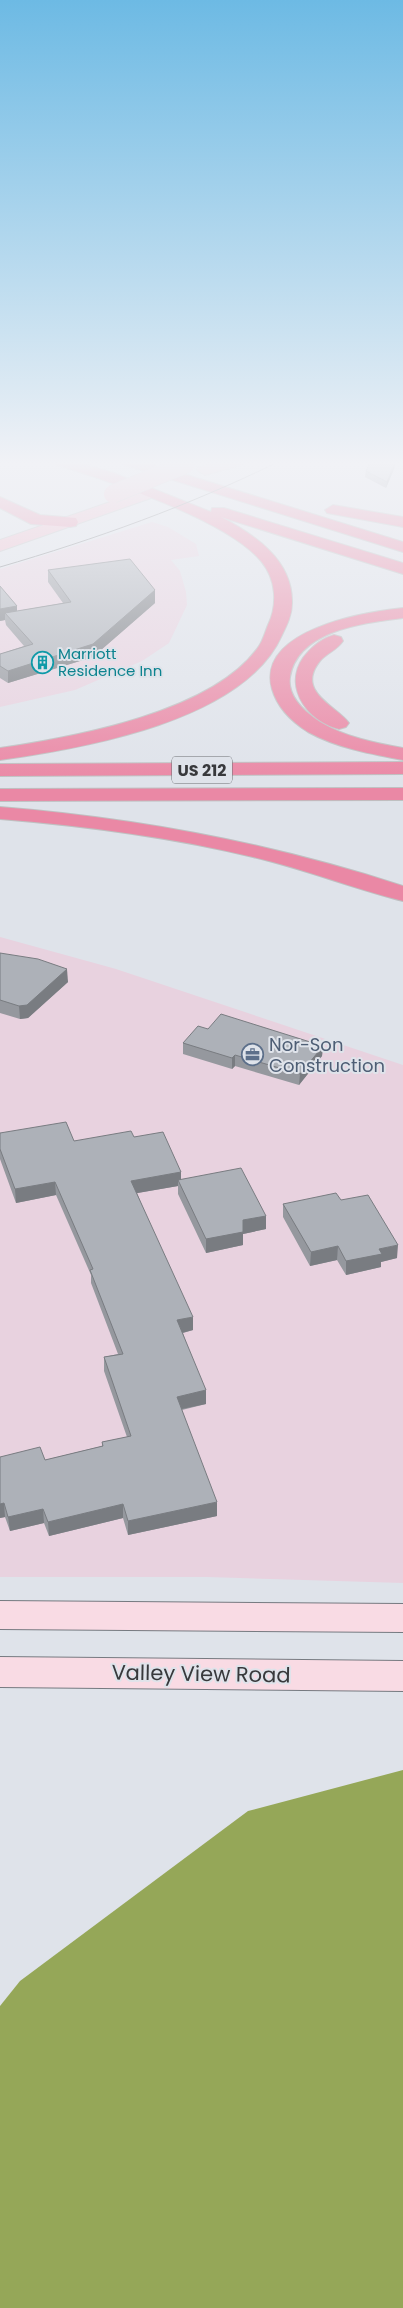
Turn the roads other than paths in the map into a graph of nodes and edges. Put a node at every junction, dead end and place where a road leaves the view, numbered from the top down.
1 (275, 570) edge
2 (403, 613) edge
3 (403, 620) edge
4 (403, 748) edge
5 (0, 754) edge
6 (403, 754) edge
7 (403, 768) edge
8 (0, 770) edge
9 (403, 794) edge
10 (0, 795) edge
11 (0, 813) edge
12 (403, 894) edge
13 (0, 1615) edge
14 (403, 1618) edge
15 (0, 1672) edge
16 (403, 1676) edge

1 - 5 highway
2 - 6 highway
3 - 4 highway
7 - 8 highway, US 212
9 - 10 highway, US 212
11 - 12 highway
13 - 14 main road
15 - 16 main road, Valley View Road

